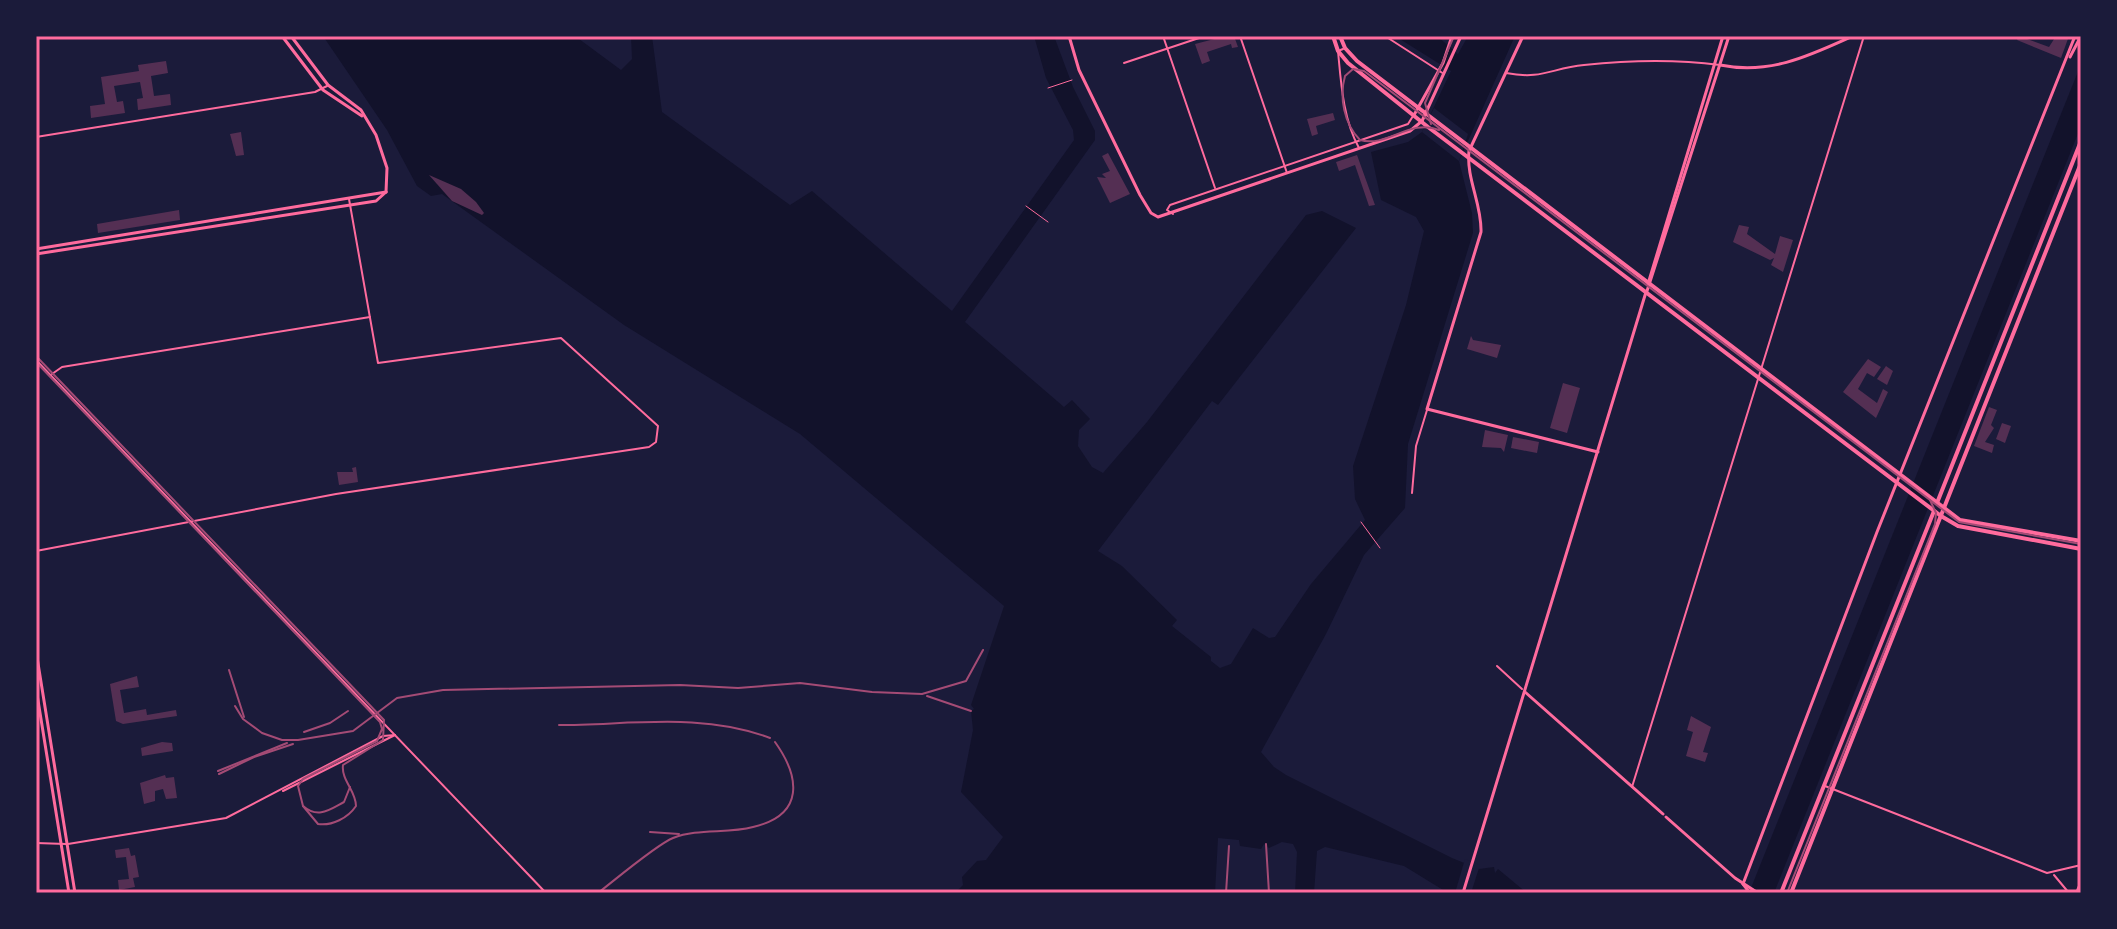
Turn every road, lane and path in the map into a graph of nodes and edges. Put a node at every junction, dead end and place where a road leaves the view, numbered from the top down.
1 (282, 36) edge
2 (291, 36) edge
3 (1069, 36) edge
4 (1163, 36) edge
5 (1205, 36) edge
6 (1240, 36) edge
7 (1333, 36) edge
8 (1385, 36) edge
9 (1452, 36) edge
10 (1460, 36) edge
11 (1523, 36) edge
12 (1726, 36) edge
13 (1853, 36) edge
14 (1864, 36) edge
15 (2078, 36) edge
16 (1341, 37) edge
17 (1345, 48) junction
18 (1168, 49) junction
19 (1452, 50) junction
20 (1338, 51) junction
21 (1124, 63) dead end
22 (1717, 65) junction
23 (1505, 72) junction
24 (1441, 73) junction
25 (1072, 80) dead end
26 (328, 85) junction
27 (1048, 88) dead end
28 (323, 90) junction
29 (1419, 108) junction
30 (1428, 114) junction
31 (1414, 115) junction
32 (365, 118) junction
33 (1424, 123) junction
34 (36, 137) edge
35 (2081, 141) edge
36 (1356, 142) junction
37 (1360, 149) junction
38 (1470, 149) junction
39 (1327, 151) junction
40 (1468, 158) junction
41 (1330, 159) junction
42 (2081, 163) edge
43 (1284, 166) junction
44 (1261, 173) junction
45 (1287, 174) junction
46 (1264, 182) junction
47 (1215, 189) junction
48 (350, 202) junction
49 (1026, 206) dead end
50 (1173, 214) junction
51 (1048, 222) dead end
52 (36, 252) edge
53 (1649, 284) junction
54 (1647, 292) junction
55 (370, 317) junction
56 (36, 360) edge
57 (1760, 369) junction
58 (51, 375) junction
59 (1758, 376) junction
60 (1427, 409) junction
61 (1598, 452) junction
62 (1900, 476) junction
63 (1898, 482) junction
64 (1412, 493) dead end
65 (1937, 503) junction
66 (1943, 508) junction
67 (1934, 510) junction
68 (1941, 516) junction
69 (191, 521) junction
70 (1361, 522) dead end
71 (2081, 541) edge
72 (1380, 548) dead end
73 (2081, 549) edge
74 (36, 551) edge
75 (36, 651) edge
76 (1497, 666) dead end
77 (36, 688) edge
78 (1525, 692) junction
79 (395, 735) junction
80 (1824, 786) junction
81 (292, 787) junction
82 (1632, 787) junction
83 (1832, 789) junction
84 (36, 843) edge
85 (65, 844) junction
86 (2081, 865) edge
87 (2054, 874) junction
88 (2081, 881) edge
89 (1743, 884) junction
90 (1750, 891) edge
91 (69, 893) edge
92 (75, 893) edge
93 (546, 893) edge
94 (1463, 893) edge
95 (1741, 893) edge
96 (1758, 893) edge
97 (1781, 893) edge
98 (1791, 893) edge
99 (2069, 893) edge
100 (2076, 893) edge

1 - 28 street
2 - 26 street
3 - 50 street
4 - 18 street
5 - 18 street
6 - 43 street
7 - 20 main road
8 - 24 street
9 - 19 street
10 - 19 street
11 - 23 street
12 - 22 street
13 - 22 street
14 - 57 street
15 - 62 street
16 - 17 main road
17 - 20 street
17 - 29 main road
18 - 21 street
18 - 47 street
19 - 24 street
20 - 31 main road
20 - 36 street
22 - 23 street
22 - 53 street
23 - 38 street
24 - 29 street
24 - 30 street
25 - 27 path
26 - 28 street
26 - 32 street
28 - 32 street
28 - 34 street
29 - 30 main road
29 - 31 street
30 - 33 street
30 - 38 main road
31 - 33 main road
31 - 36 street
32 - 48 street
33 - 37 street
33 - 40 main road
35 - 65 main road
36 - 37 street
36 - 39 street
37 - 41 street
38 - 40 street
38 - 53 main road
39 - 41 street
39 - 43 street
40 - 54 main road
40 - 60 street
41 - 45 street
42 - 66 main road
43 - 44 street
43 - 45 street
44 - 46 street
44 - 47 street
45 - 46 street
46 - 50 street
47 - 50 street
48 - 52 street
48 - 55 street
49 - 51 lane
53 - 54 street
53 - 57 main road
54 - 59 main road
54 - 61 street
55 - 58 street
55 - 69 street
56 - 58 street
57 - 59 street
57 - 62 main road
58 - 69 street
59 - 63 main road
59 - 82 street
60 - 61 street
60 - 64 street
61 - 78 street
62 - 63 street
62 - 65 main road
63 - 67 main road
63 - 89 street
65 - 66 main road
65 - 67 main road
66 - 68 main road
66 - 71 main road
67 - 68 main road
67 - 80 main road
68 - 73 main road
68 - 83 main road
69 - 74 street
69 - 79 street
70 - 72 lane
75 - 85 street
76 - 78 street
77 - 85 street
78 - 82 street
78 - 94 street
79 - 81 street
79 - 81 street
79 - 93 street
80 - 83 street
80 - 97 main road
81 - 85 street
82 - 89 street
83 - 87 street
83 - 98 main road
84 - 85 street
85 - 91 street
85 - 92 street
86 - 87 street
87 - 99 street
88 - 100 street
89 - 90 street
89 - 95 street
90 - 96 street

